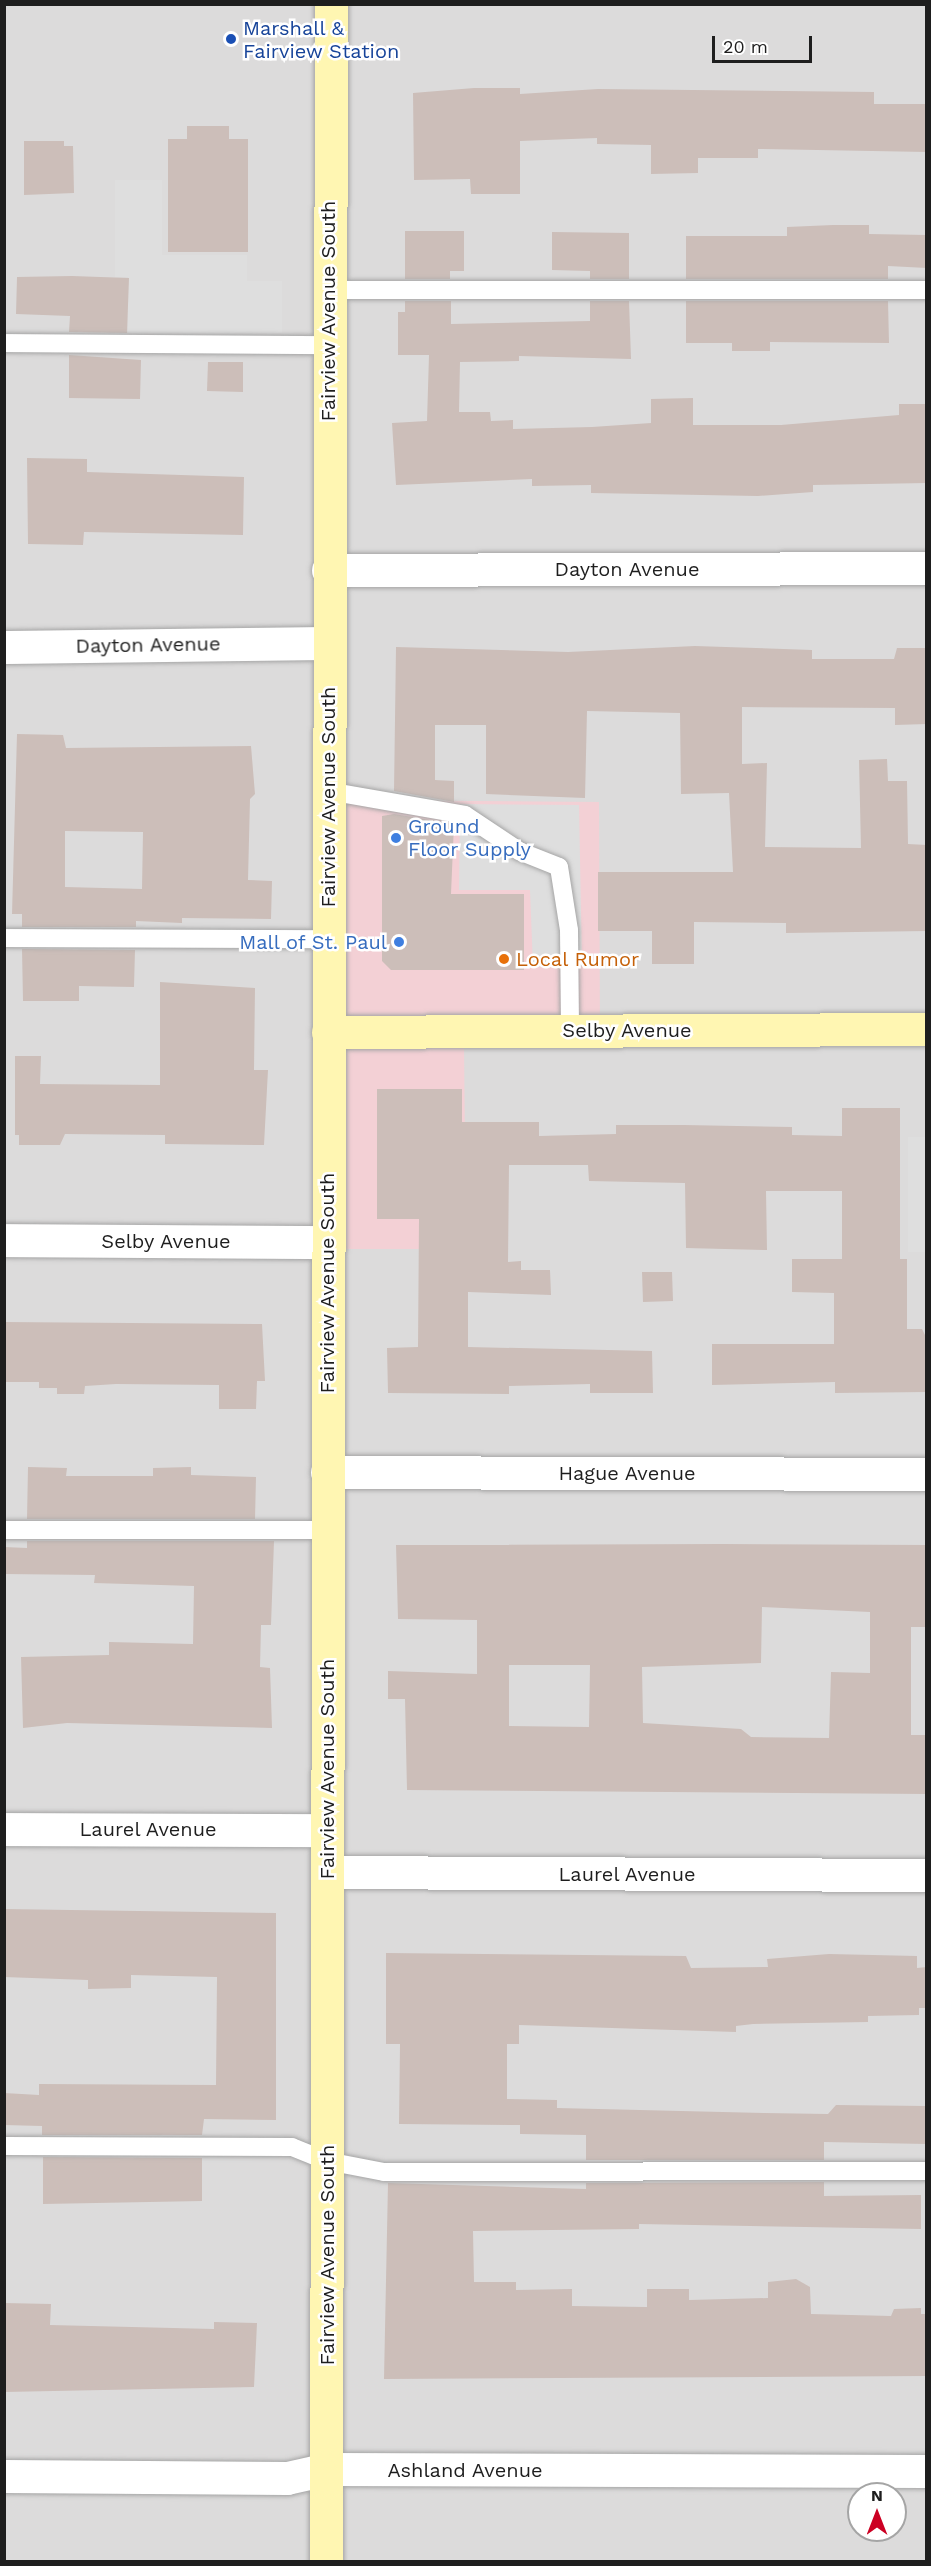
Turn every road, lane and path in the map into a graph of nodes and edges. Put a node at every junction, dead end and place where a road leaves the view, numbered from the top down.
1 (331, 4) edge
2 (328, 290) junction
3 (927, 290) edge
4 (4, 343) edge
5 (328, 345) junction
6 (927, 568) edge
7 (328, 570) junction
8 (328, 643) junction
9 (4, 647) edge
10 (328, 791) junction
11 (4, 938) edge
12 (328, 939) junction
13 (927, 1029) edge
14 (570, 1031) junction
15 (328, 1032) junction
16 (4, 1240) edge
17 (327, 1242) junction
18 (327, 1472) junction
19 (927, 1474) edge
20 (4, 1530) edge
21 (327, 1530) junction
22 (4, 1829) edge
23 (327, 1830) junction
24 (327, 1872) junction
25 (927, 1875) edge
26 (4, 2146) edge
27 (327, 2161) junction
28 (927, 2171) edge
29 (327, 2469) junction
30 (927, 2471) edge
31 (4, 2476) edge
32 (326, 2562) edge

1 - 2 street, Fairview Avenue South
2 - 3 lane
2 - 5 street, Fairview Avenue South
4 - 5 lane
5 - 7 street, Fairview Avenue South
6 - 7 street, Dayton Avenue
7 - 8 street, Fairview Avenue South
8 - 9 street, Dayton Avenue
8 - 10 street, Fairview Avenue South
10 - 12 street, Fairview Avenue South
10 - 14 lane
11 - 12 lane
12 - 15 street, Fairview Avenue South
13 - 14 street, Selby Avenue
14 - 15 street, Selby Avenue
15 - 17 street, Fairview Avenue South
16 - 17 street, Selby Avenue
17 - 18 street, Fairview Avenue South
18 - 19 street, Hague Avenue
18 - 21 street, Fairview Avenue South
20 - 21 lane
21 - 23 street, Fairview Avenue South
22 - 23 street, Laurel Avenue
23 - 24 street, Fairview Avenue South
24 - 25 street, Laurel Avenue
24 - 27 street, Fairview Avenue South
26 - 27 lane
27 - 28 lane
27 - 29 street, Fairview Avenue South
29 - 30 street, Ashland Avenue
29 - 31 street, Ashland Avenue
29 - 32 street, Fairview Avenue South

